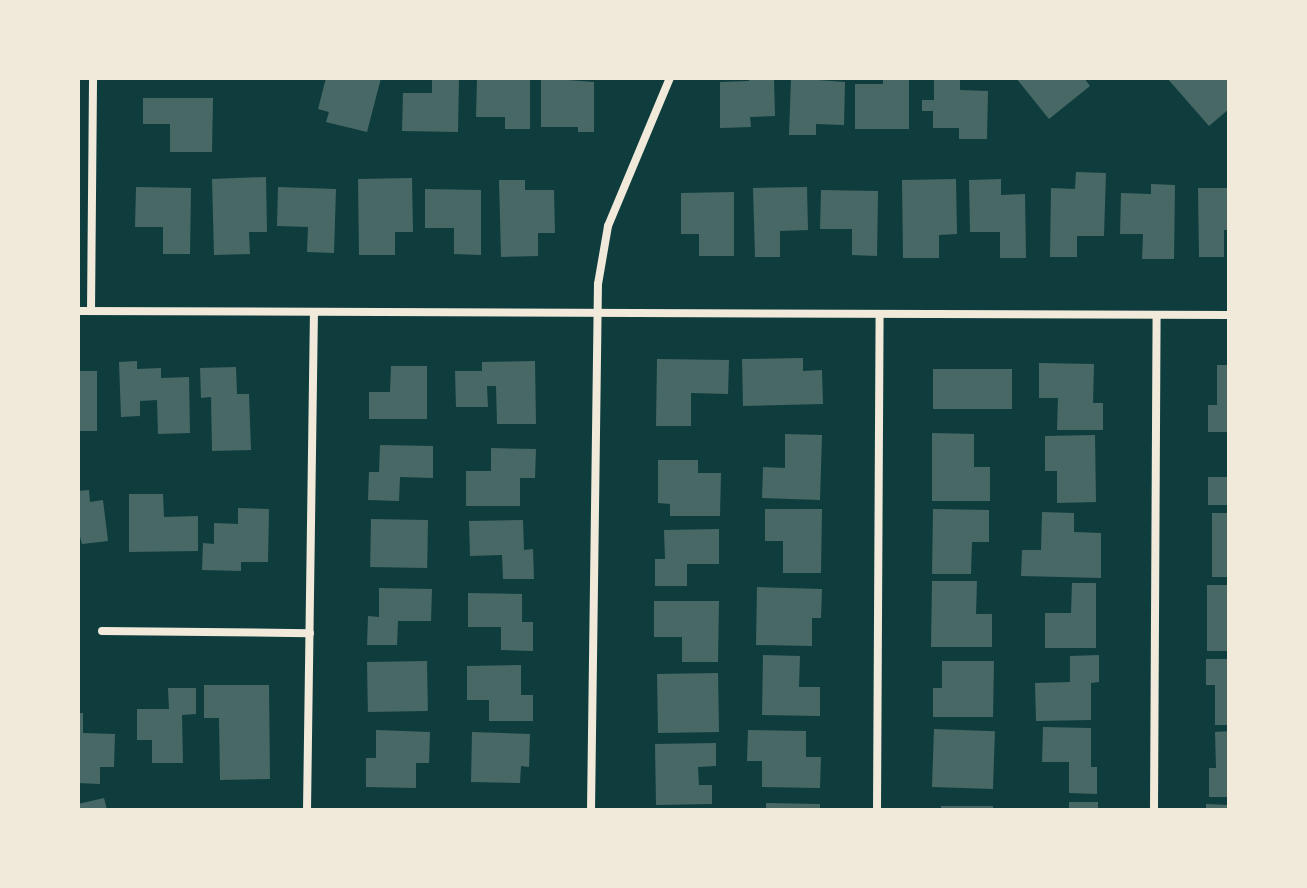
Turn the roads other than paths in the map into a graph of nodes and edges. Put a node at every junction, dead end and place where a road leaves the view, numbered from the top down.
1 (93, 78) edge
2 (670, 78) edge
3 (78, 311) edge
4 (91, 311) junction
5 (314, 312) junction
6 (597, 314) junction
7 (880, 315) junction
8 (1157, 315) junction
9 (1229, 315) edge
10 (102, 631) dead end
11 (310, 633) junction
12 (307, 810) edge
13 (591, 810) edge
14 (877, 810) edge
15 (1154, 810) edge

1 - 4 street
2 - 6 street
3 - 4 street
4 - 5 street
5 - 6 street
5 - 11 street
6 - 7 street
6 - 13 street
7 - 8 street
7 - 14 street
8 - 9 street
8 - 15 street
10 - 11 street
11 - 12 street

